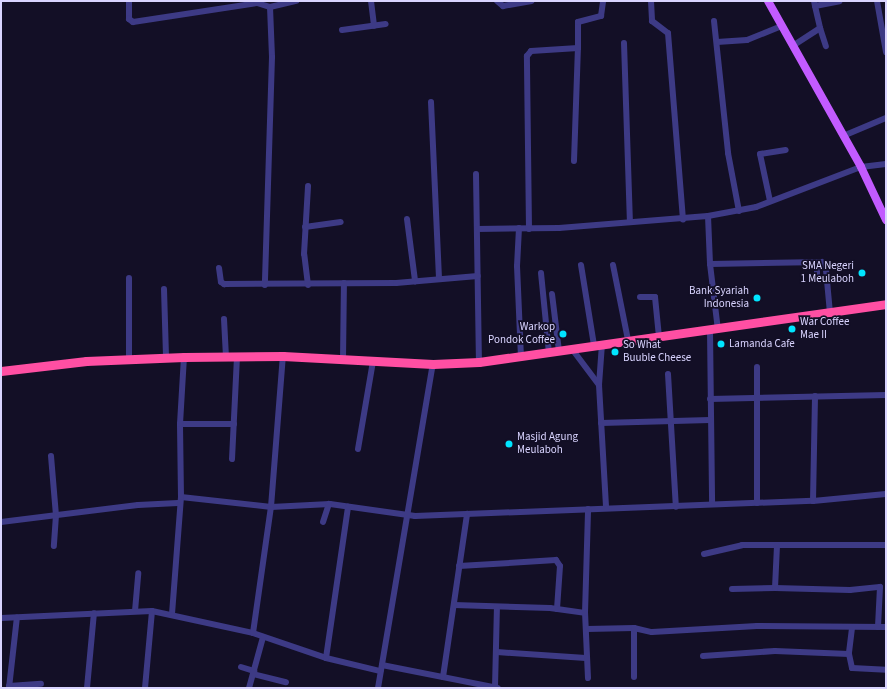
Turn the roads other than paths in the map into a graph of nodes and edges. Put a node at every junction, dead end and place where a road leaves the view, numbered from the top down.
1 (129, 1) edge
2 (218, 1) edge
3 (296, 1) edge
4 (371, 1) edge
5 (497, 1) edge
6 (532, 1) edge
7 (604, 1) edge
8 (651, 1) edge
9 (768, 1) edge
10 (840, 1) edge
11 (877, 1) edge
12 (814, 3) edge
13 (270, 7) junction
14 (219, 8) junction
15 (714, 21) dead end
16 (386, 24) dead end
17 (374, 26) junction
18 (782, 26) junction
19 (820, 28) junction
20 (884, 28) edge
21 (342, 30) dead end
22 (716, 42) junction
23 (624, 43) dead end
24 (794, 45) junction
25 (826, 46) dead end
26 (578, 48) junction
27 (886, 52) edge
28 (431, 102) dead end
29 (886, 118) edge
30 (843, 136) junction
31 (786, 150) dead end
32 (574, 161) dead end
33 (886, 164) edge
34 (861, 167) junction
35 (476, 174) dead end
36 (308, 186) dead end
37 (770, 201) junction
38 (739, 211) junction
39 (708, 216) junction
40 (407, 219) dead end
41 (683, 219) junction
42 (886, 220) edge
43 (630, 221) junction
44 (342, 222) dead end
45 (305, 227) junction
46 (519, 228) junction
47 (529, 228) junction
48 (477, 229) junction
49 (817, 262) junction
50 (710, 264) junction
51 (581, 265) dead end
52 (613, 265) dead end
53 (219, 268) dead end
54 (541, 273) dead end
55 (478, 276) junction
56 (129, 278) dead end
57 (439, 279) junction
58 (817, 280) dead end
59 (415, 281) junction
60 (344, 283) junction
61 (265, 285) junction
62 (308, 285) junction
63 (164, 289) dead end
64 (552, 294) dead end
65 (640, 297) dead end
66 (886, 304) edge
67 (830, 313) junction
68 (224, 319) dead end
69 (714, 330) junction
70 (659, 336) junction
71 (628, 340) junction
72 (598, 344) junction
73 (572, 348) junction
74 (554, 352) junction
75 (284, 356) junction
76 (521, 356) junction
77 (184, 357) junction
78 (226, 357) junction
79 (237, 357) junction
80 (166, 358) junction
81 (129, 359) junction
82 (343, 360) junction
83 (373, 361) junction
84 (479, 362) junction
85 (433, 364) junction
86 (757, 367) dead end
87 (1, 370) edge
88 (668, 374) dead end
89 (599, 385) junction
90 (886, 395) edge
91 (759, 396) junction
92 (815, 396) junction
93 (710, 399) junction
94 (710, 420) junction
95 (669, 423) junction
96 (180, 424) junction
97 (234, 424) junction
98 (601, 424) junction
99 (358, 449) dead end
100 (51, 456) dead end
101 (232, 459) dead end
102 (886, 494) edge
103 (181, 496) junction
104 (813, 501) junction
105 (178, 503) junction
106 (757, 503) junction
107 (329, 504) junction
108 (712, 504) junction
109 (271, 507) junction
110 (348, 507) junction
111 (676, 507) junction
112 (606, 508) junction
113 (588, 509) junction
114 (56, 514) junction
115 (467, 514) junction
116 (409, 515) junction
117 (1, 522) edge
118 (323, 522) dead end
119 (886, 545) edge
120 (54, 546) dead end
121 (777, 546) junction
122 (704, 554) dead end
123 (459, 566) junction
124 (138, 573) dead end
125 (883, 587) edge
126 (775, 588) junction
127 (732, 589) dead end
128 (454, 605) junction
129 (497, 607) junction
130 (557, 609) junction
131 (135, 611) junction
132 (152, 611) junction
133 (94, 613) junction
134 (172, 614) junction
135 (585, 614) junction
136 (17, 617) junction
137 (1, 618) edge
138 (878, 627) junction
139 (886, 627) edge
140 (634, 628) junction
141 (852, 628) junction
142 (587, 629) junction
143 (253, 633) junction
144 (263, 638) junction
145 (496, 652) junction
146 (849, 654) junction
147 (703, 656) dead end
148 (326, 658) junction
149 (586, 658) junction
150 (241, 667) dead end
151 (381, 668) junction
152 (886, 670) edge
153 (254, 673) junction
154 (443, 677) junction
155 (634, 677) dead end
156 (588, 678) dead end
157 (286, 682) dead end
158 (42, 684) dead end
159 (9, 687) edge
160 (496, 687) edge
161 (87, 688) edge
162 (145, 688) edge
163 (249, 688) edge
164 (378, 688) edge

1 - 14 street
2 - 14 street
3 - 13 street
4 - 17 street
5 - 6 street
7 - 26 street
8 - 41 street
9 - 18 main road
10 - 12 street
11 - 20 street
12 - 19 street
13 - 14 street
13 - 61 street
15 - 22 street
16 - 17 street
17 - 21 street
18 - 22 street
18 - 24 main road
19 - 24 street
19 - 25 street
20 - 27 street
22 - 38 street
23 - 43 street
24 - 30 main road
26 - 32 street
26 - 47 street
28 - 57 street
29 - 30 street
30 - 34 main road
31 - 37 street
33 - 34 street
34 - 37 street
34 - 42 main road
35 - 48 street
36 - 45 street
37 - 38 street
38 - 39 street
39 - 41 street
39 - 50 street
40 - 59 street
41 - 43 street
43 - 47 street
44 - 45 street
45 - 62 street
46 - 47 street
46 - 48 street
46 - 76 street
48 - 55 street
49 - 50 street
49 - 58 street
49 - 67 street
50 - 69 street
51 - 72 street
52 - 71 street
53 - 61 street
54 - 74 street
55 - 57 street
55 - 84 street
56 - 81 street
57 - 59 street
59 - 60 street
60 - 62 street
60 - 82 street
61 - 62 street
63 - 80 street
64 - 74 street
65 - 70 street
66 - 67 highway
67 - 69 highway
68 - 78 street
69 - 70 highway
69 - 93 street
70 - 71 highway
71 - 72 highway
72 - 73 highway
72 - 89 street
73 - 74 highway
73 - 89 street
74 - 76 highway
75 - 79 highway
75 - 82 highway
75 - 109 street
76 - 84 highway
77 - 78 highway
77 - 80 highway
77 - 96 street
78 - 79 highway
79 - 97 street
80 - 81 highway
81 - 87 highway
82 - 83 highway
83 - 85 highway
83 - 99 street
84 - 85 highway
85 - 116 street
86 - 91 street
88 - 95 street
89 - 98 street
90 - 92 street
91 - 92 street
91 - 93 street
91 - 106 street
92 - 104 street
93 - 94 street
94 - 95 street
94 - 108 street
95 - 98 street
95 - 111 street
96 - 97 street
96 - 103 street
97 - 101 street
98 - 112 street
100 - 114 street
102 - 104 street
103 - 105 street
103 - 109 street
104 - 106 street
105 - 114 street
105 - 134 street
106 - 108 street
107 - 109 street
107 - 110 street
107 - 118 street
108 - 111 street
109 - 143 street
110 - 116 street
110 - 148 street
111 - 112 street
112 - 113 street
113 - 115 street
113 - 135 street
114 - 117 street
114 - 120 street
115 - 116 street
115 - 123 street
116 - 151 street
119 - 121 street
121 - 122 street
121 - 126 street
123 - 128 street
123 - 130 street
124 - 131 street
125 - 126 street
125 - 138 street
126 - 127 street
128 - 129 street
128 - 154 street
129 - 130 street
129 - 145 street
130 - 135 street
131 - 132 street
131 - 133 street
132 - 134 street
132 - 162 street
133 - 136 street
133 - 161 street
134 - 143 street
135 - 142 street
136 - 137 street
136 - 159 street
138 - 139 street
138 - 141 street
140 - 141 street
140 - 142 street
140 - 155 street
141 - 146 street
142 - 149 street
143 - 144 street
144 - 148 street
144 - 153 street
145 - 149 street
145 - 160 street
146 - 147 street
146 - 152 street
148 - 151 street
149 - 156 street
150 - 153 street
151 - 154 street
151 - 164 street
153 - 157 street
153 - 163 street
154 - 160 street
158 - 159 street

